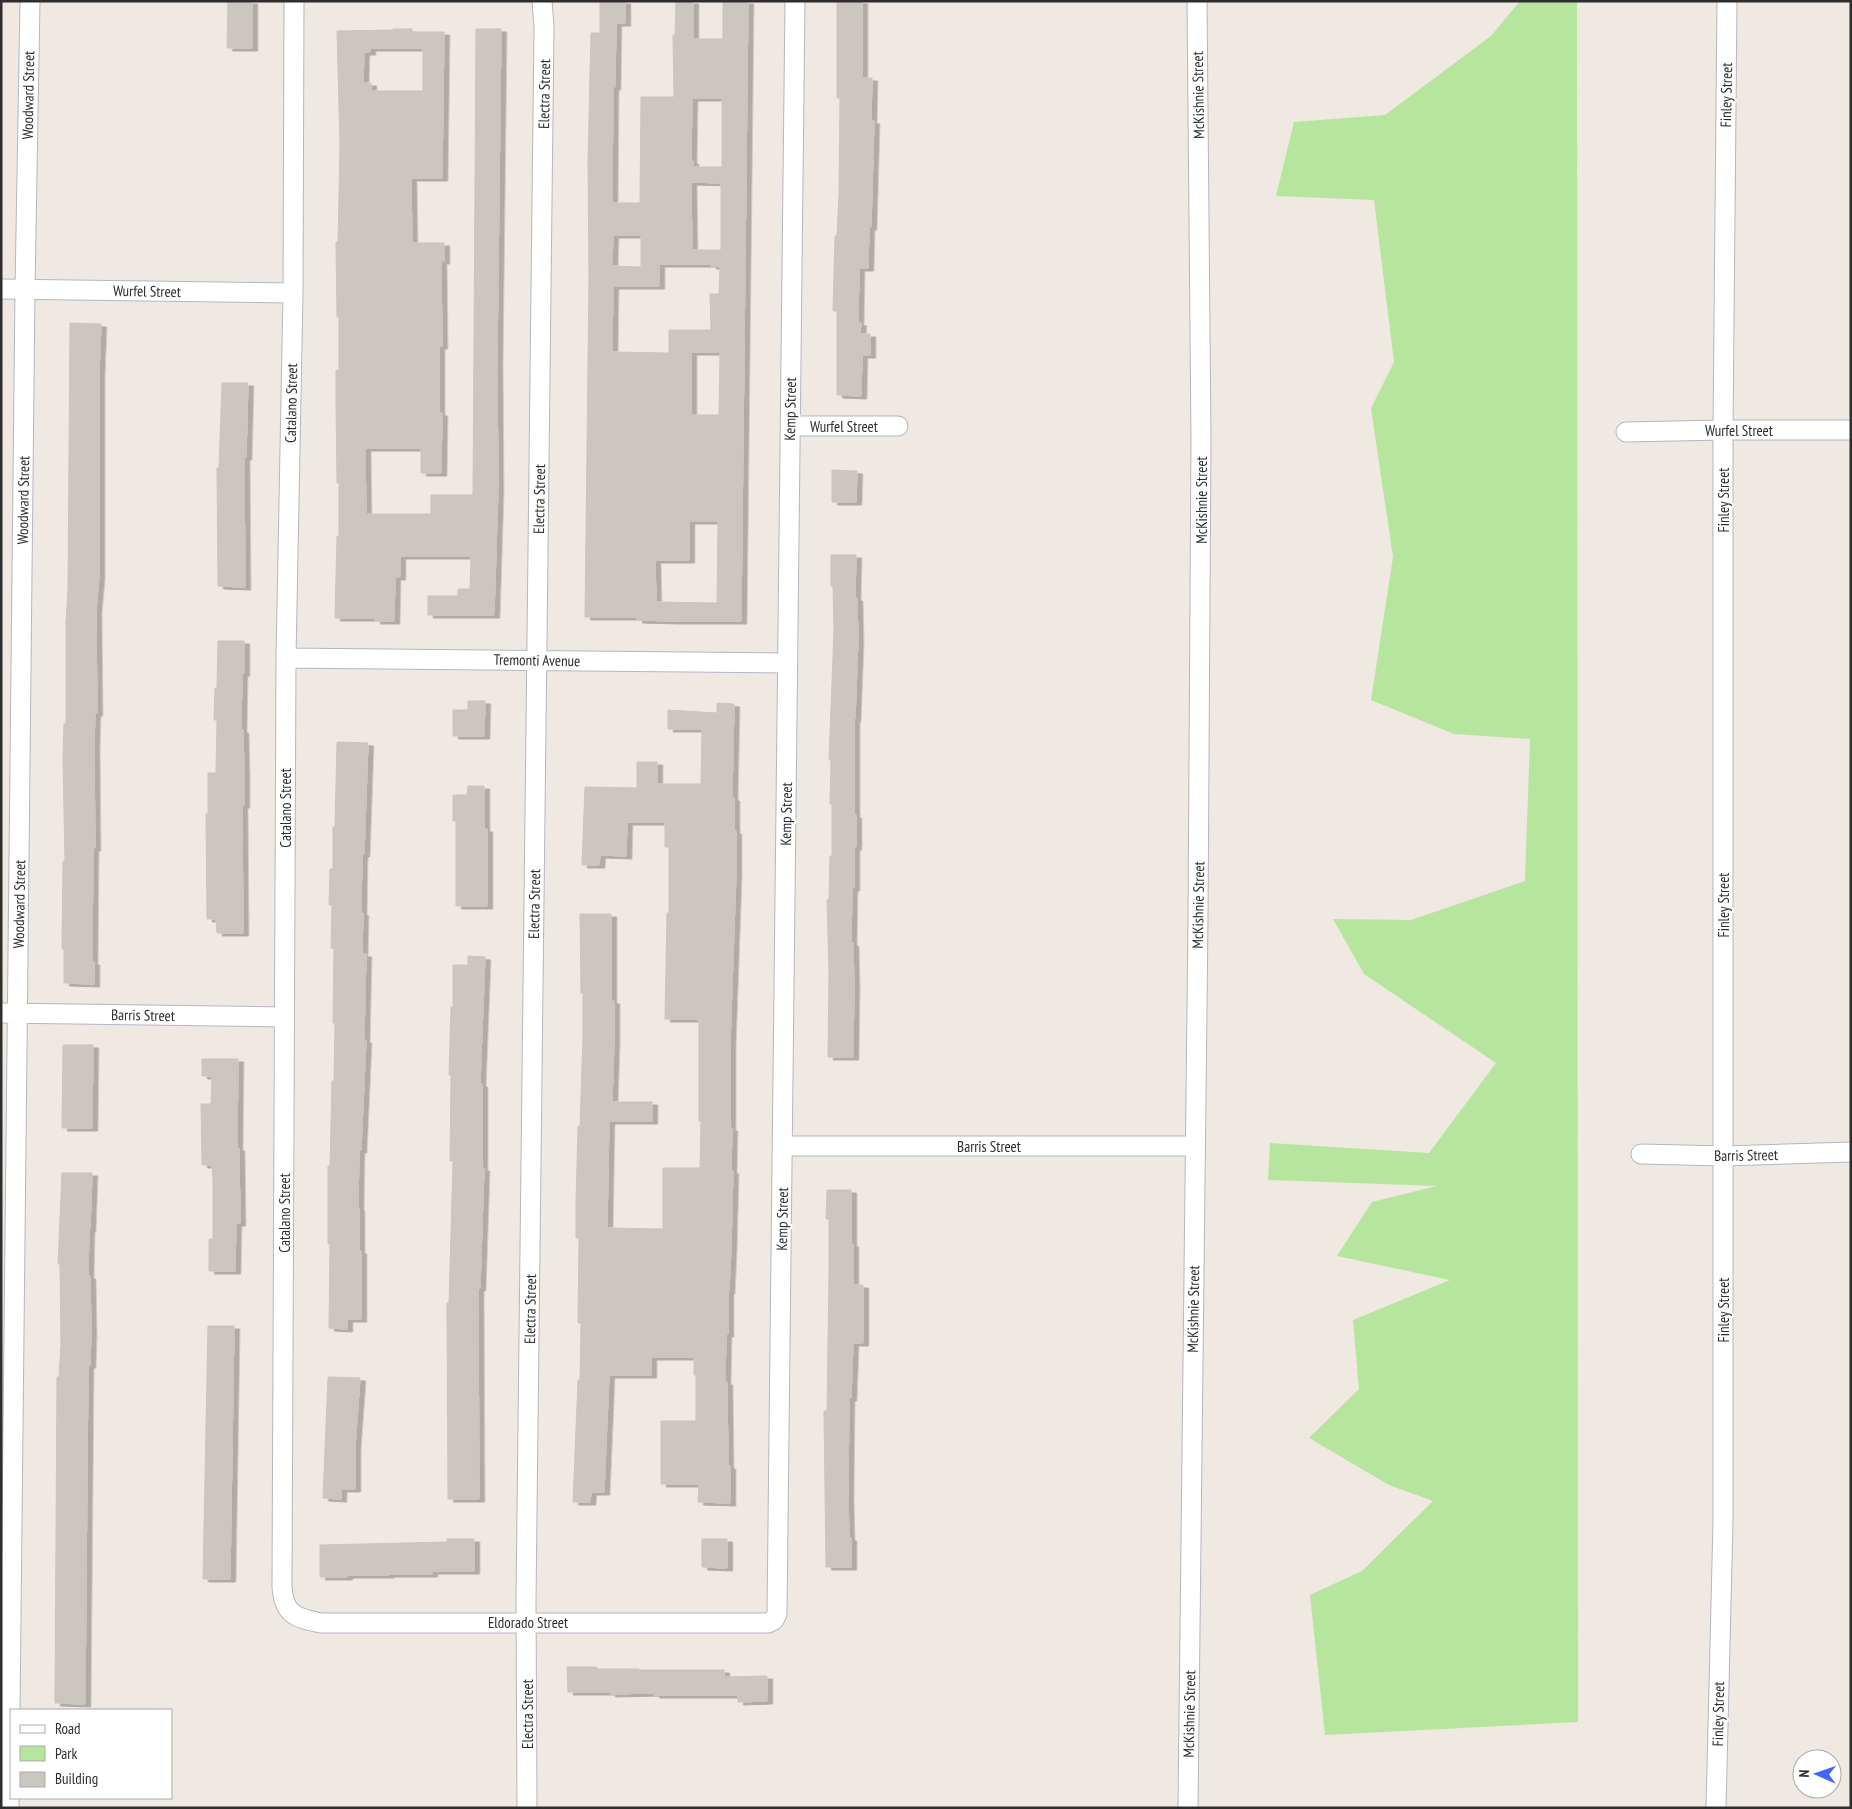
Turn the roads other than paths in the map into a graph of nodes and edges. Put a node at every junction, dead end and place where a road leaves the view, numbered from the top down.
1 (30, 1) edge
2 (294, 1) edge
3 (542, 1) edge
4 (795, 1) edge
5 (1198, 1) edge
6 (1727, 1) edge
7 (1, 289) edge
8 (25, 290) junction
9 (293, 293) junction
10 (790, 426) junction
11 (898, 426) dead end
12 (1723, 430) junction
13 (1851, 430) edge
14 (1626, 432) dead end
15 (286, 658) junction
16 (537, 660) junction
17 (788, 663) junction
18 (10, 1014) edge
19 (284, 1018) junction
20 (783, 1146) junction
21 (1195, 1146) junction
22 (1851, 1152) edge
23 (1641, 1154) dead end
24 (1724, 1156) junction
25 (290, 1613) joint
26 (526, 1622) junction
27 (768, 1622) joint
28 (9, 1808) edge
29 (527, 1808) edge
30 (1188, 1808) edge
31 (1716, 1808) edge

1 - 8 street, Woodward Street
2 - 9 street, Catalano Street
3 - 16 street, Electra Street
4 - 10 street, Kemp Street
5 - 21 street, McKishnie Street
6 - 12 street, Finley Street
7 - 8 street, Wurfel Street
8 - 9 street, Wurfel Street
8 - 18 street, Woodward Street
9 - 15 street, Catalano Street
10 - 11 street, Wurfel Street
10 - 17 street, Kemp Street
12 - 13 street, Wurfel Street
12 - 14 street, Wurfel Street
12 - 24 street, Finley Street
15 - 16 street, Tremonti Avenue
15 - 19 street, Catalano Street
16 - 17 street, Tremonti Avenue
16 - 26 street, Electra Street
17 - 20 street, Kemp Street
18 - 19 street, Barris Street
18 - 28 street, Woodward Street
19 - 25 street, Catalano Street
20 - 21 street, Barris Street
20 - 27 street, Kemp Street
21 - 30 street, McKishnie Street
22 - 24 street, Barris Street
23 - 24 street, Barris Street
24 - 31 street, Finley Street
25 - 26 street, Eldorado Street
26 - 27 street, Eldorado Street
26 - 29 street, Electra Street

